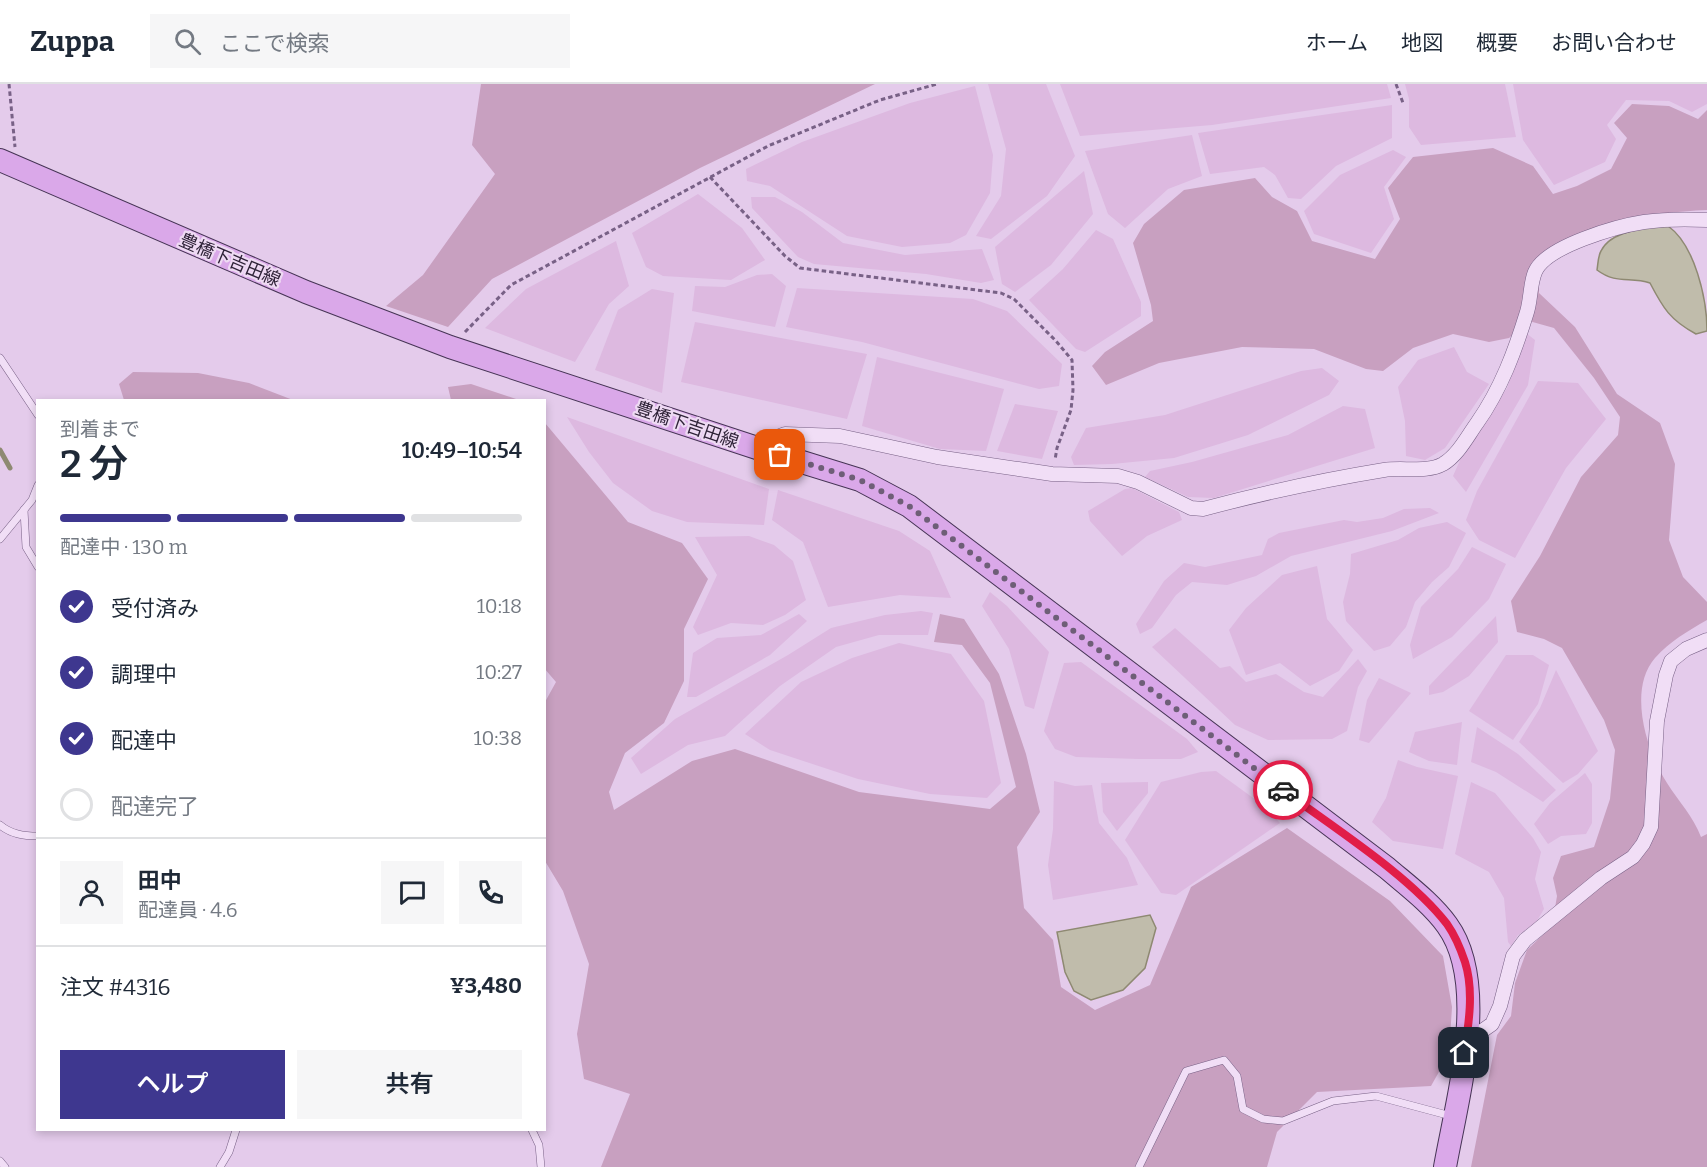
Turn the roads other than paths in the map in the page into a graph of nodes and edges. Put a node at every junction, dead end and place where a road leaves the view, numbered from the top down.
1 (7, 163) edge
2 (1707, 220) edge
3 (0, 358) edge
4 (36, 412) edge
5 (760, 449) junction
6 (36, 490) edge
7 (24, 510) junction
8 (0, 539) edge
9 (36, 564) edge
10 (1707, 640) edge
11 (0, 825) edge
12 (36, 837) edge
13 (1468, 1032) junction
14 (1454, 1117) junction
15 (236, 1131) edge
16 (532, 1131) edge
17 (0, 1161) edge
18 (5, 1167) edge
19 (220, 1167) edge
20 (541, 1167) edge
21 (1139, 1167) edge
22 (1444, 1167) edge

1 - 5 main road, 豊橋下吉田線
2 - 5 street
3 - 4 lane
5 - 13 main road, 豊橋下吉田線
6 - 7 lane
7 - 8 lane
7 - 9 lane
10 - 13 street
11 - 12 lane
13 - 14 main road, 豊橋下吉田線
14 - 21 lane
14 - 22 main road, 豊橋下吉田線
15 - 19 lane
16 - 20 lane
17 - 18 lane

